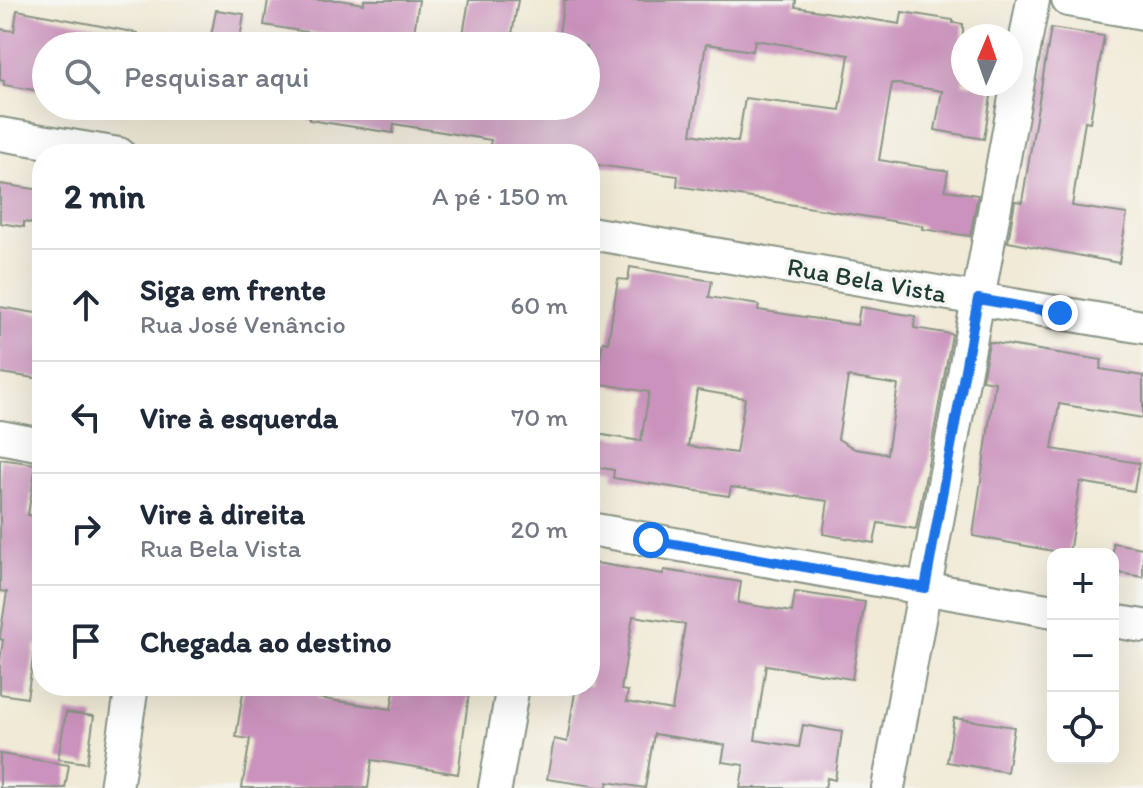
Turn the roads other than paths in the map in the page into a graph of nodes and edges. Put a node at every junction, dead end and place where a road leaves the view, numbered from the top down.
1 (1033, 0) edge
2 (1068, 0) edge
3 (1143, 13) edge
4 (0, 134) edge
5 (60, 144) edge
6 (600, 235) edge
7 (978, 299) junction
8 (1143, 327) edge
9 (0, 437) edge
10 (32, 443) edge
11 (600, 531) edge
12 (925, 588) junction
13 (1047, 610) edge
14 (1119, 622) edge
15 (1143, 626) edge
16 (130, 696) edge
17 (511, 696) edge
18 (116, 788) edge
19 (495, 788) edge
20 (888, 788) edge

1 - 7 street
2 - 3 street
4 - 5 street
6 - 7 street, Rua Bela Vista
7 - 8 street, Rua Bela Vista
7 - 12 street
9 - 10 street
11 - 12 street
12 - 13 street
12 - 20 street
14 - 15 street
16 - 18 street
17 - 19 street

